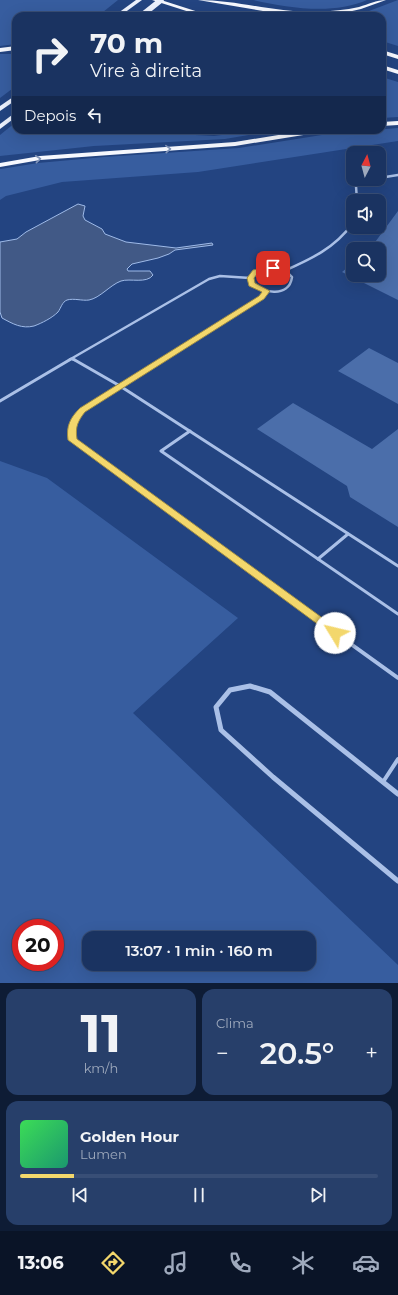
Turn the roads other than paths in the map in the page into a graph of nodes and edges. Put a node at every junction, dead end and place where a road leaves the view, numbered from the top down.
1 (139, 0) edge
2 (156, 0) edge
3 (161, 0) edge
4 (201, 0) edge
5 (383, 0) edge
6 (122, 12) edge
7 (146, 12) edge
8 (195, 12) edge
9 (242, 12) edge
10 (296, 12) edge
11 (331, 12) edge
12 (12, 48) edge
13 (0, 50) edge
14 (386, 53) edge
15 (398, 57) edge
16 (386, 68) edge
17 (398, 72) edge
18 (12, 100) edge
19 (0, 110) edge
20 (12, 117) edge
21 (398, 123) edge
22 (386, 124) edge
23 (0, 127) edge
24 (297, 134) edge
25 (0, 165) edge
26 (398, 174) edge
27 (386, 177) edge
28 (346, 232) edge
29 (284, 271) junction
30 (250, 278) junction
31 (266, 291) junction
32 (72, 359) junction
33 (120, 386) junction
34 (0, 401) edge
35 (190, 431) junction
36 (348, 534) junction
37 (318, 559) junction
38 (398, 566) edge
39 (398, 614) edge
40 (398, 678) edge
41 (398, 760) edge
42 (383, 782) junction
43 (398, 794) edge
44 (398, 881) edge

1 - 6 main road
2 - 8 highway
3 - 7 main road, bridge
4 - 9 highway
4 - 10 highway
5 - 11 highway
12 - 13 highway
14 - 15 highway
16 - 17 highway
18 - 19 main road
20 - 23 main road
21 - 22 highway
25 -> 24 highway
26 - 27 lane
28 - 29 lane
29 - 30 lane
29 - 31 lane
30 - 31 lane
30 - 32 lane
31 - 33 lane
32 - 33 lane
32 - 34 lane
33 - 35 lane
33 - 40 lane
35 - 36 lane
35 - 37 lane
36 - 37 lane
36 - 38 lane
37 - 39 lane
41 - 42 lane
42 - 43 street
42 - 44 street

